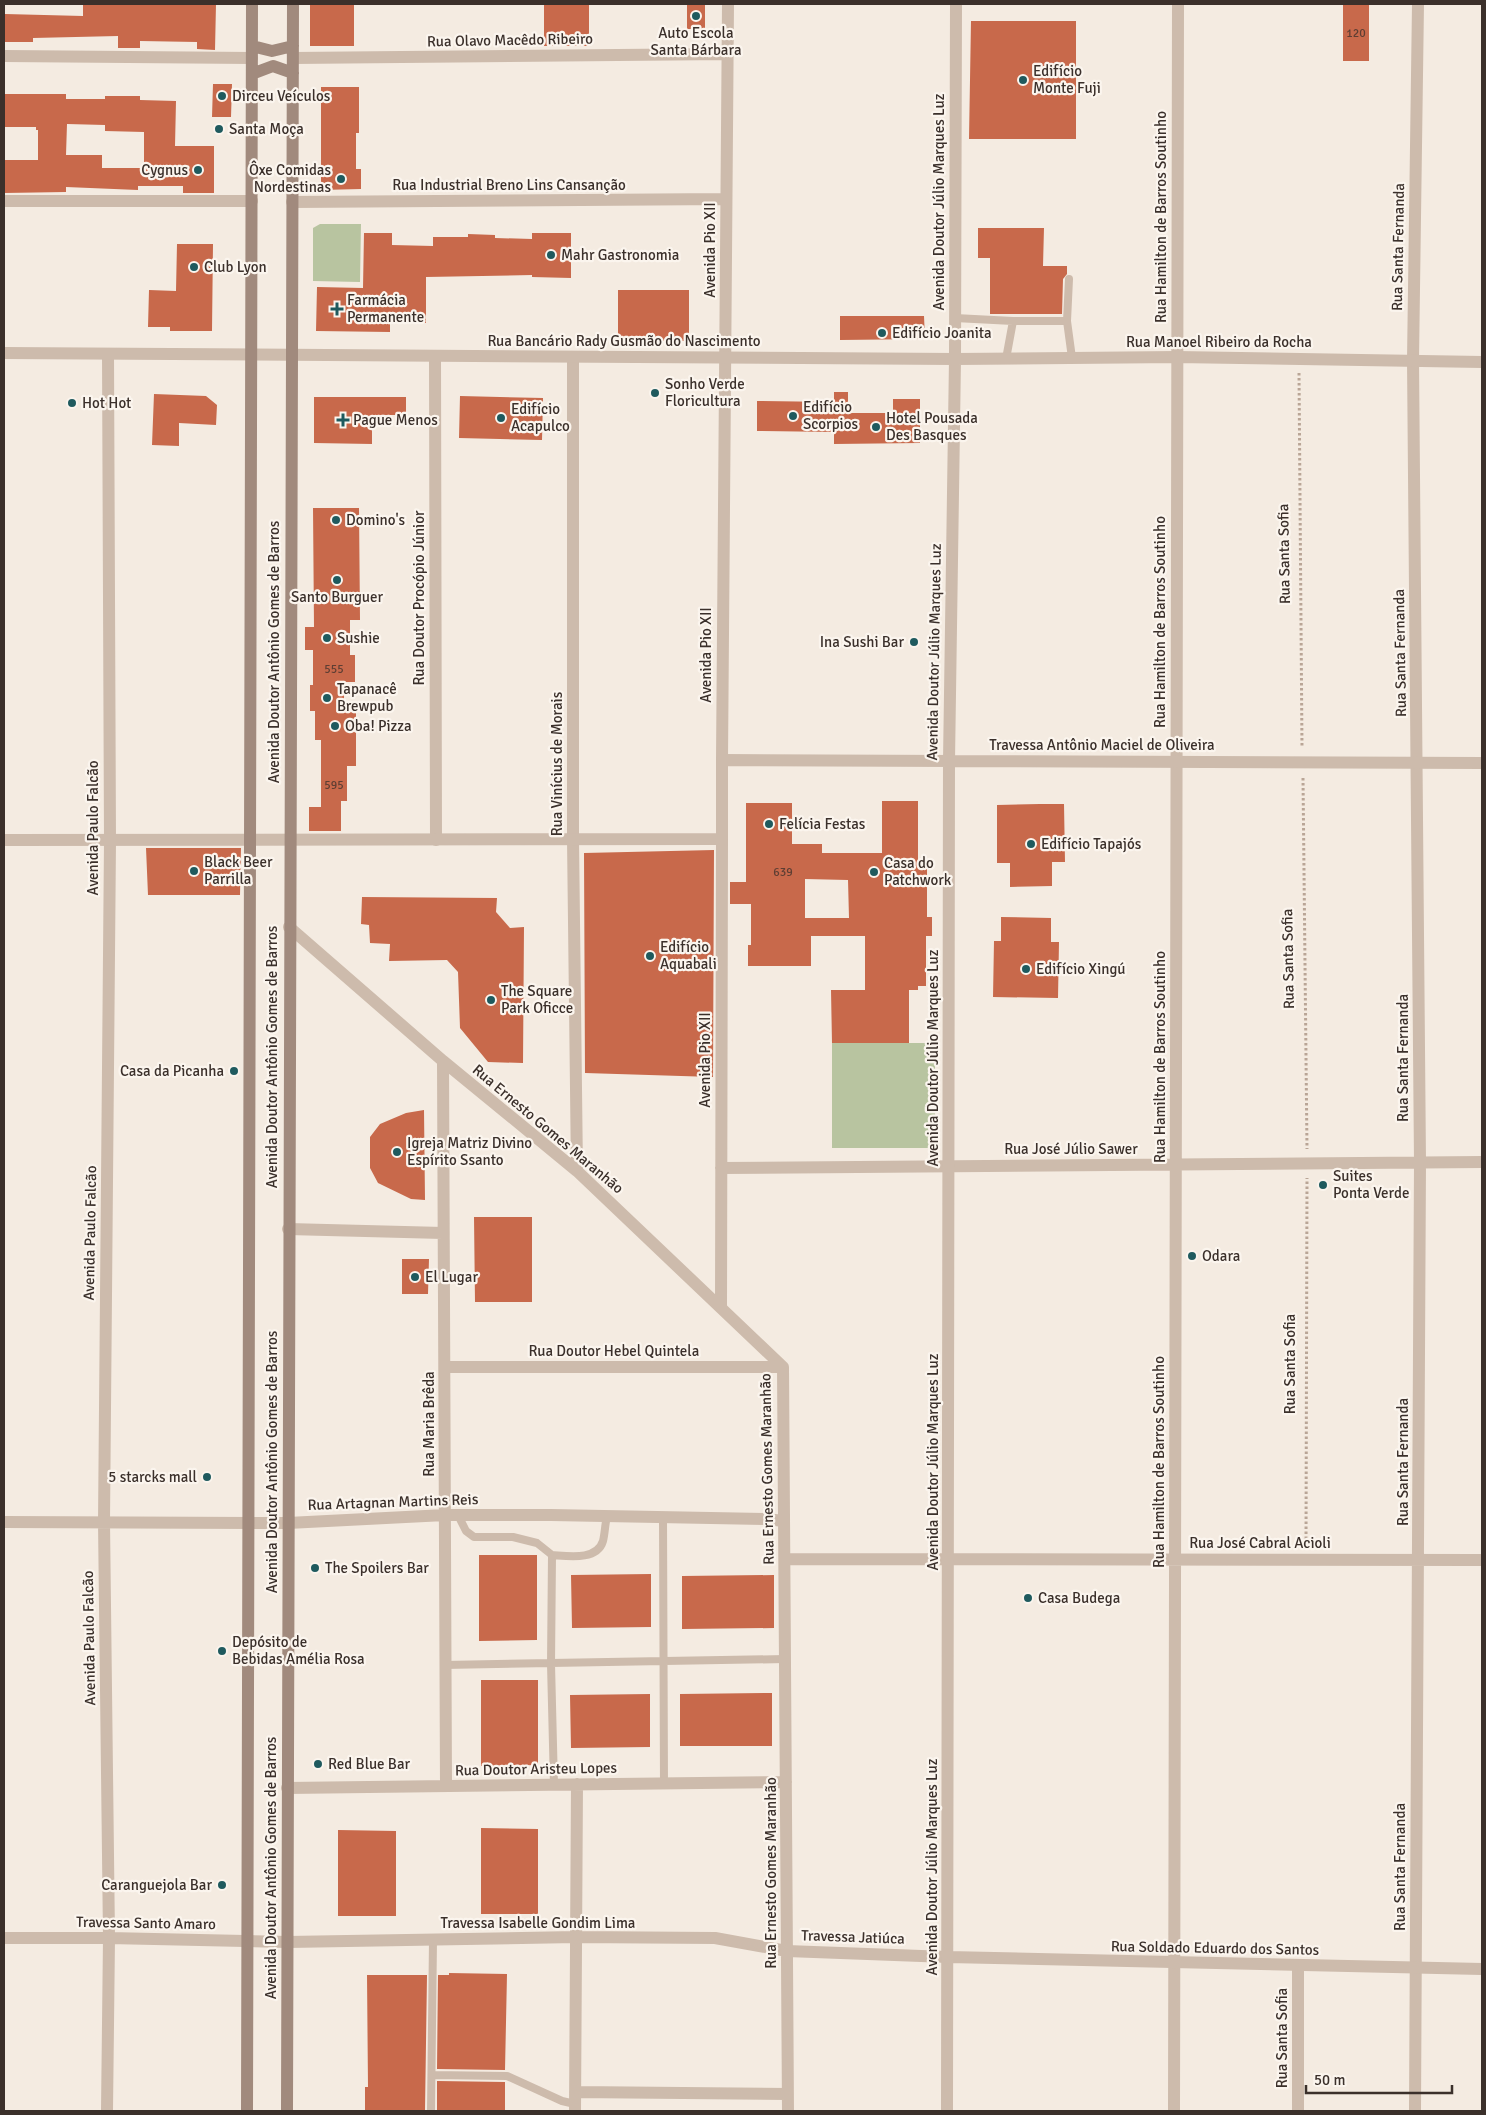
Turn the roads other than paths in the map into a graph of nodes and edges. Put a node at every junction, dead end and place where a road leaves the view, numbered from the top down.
1 (252, 4) edge
2 (293, 4) edge
3 (728, 4) edge
4 (956, 4) edge
5 (1178, 4) edge
6 (1418, 4) edge
7 (252, 52) junction
8 (293, 52) junction
9 (727, 54) junction
10 (4, 56) edge
11 (293, 73) junction
12 (252, 74) junction
13 (726, 200) junction
14 (4, 201) edge
15 (252, 201) junction
16 (292, 202) junction
17 (1069, 278) dead end
18 (955, 318) junction
19 (1013, 321) junction
20 (1067, 321) junction
21 (4, 353) edge
22 (108, 354) junction
23 (251, 355) junction
24 (292, 356) junction
25 (436, 356) junction
26 (574, 357) junction
27 (1177, 357) junction
28 (725, 358) junction
29 (1072, 358) junction
30 (955, 359) junction
31 (1006, 359) junction
32 (1413, 360) junction
33 (1482, 362) edge
34 (722, 760) junction
35 (949, 761) junction
36 (1176, 762) junction
37 (1418, 763) junction
38 (1482, 763) edge
39 (574, 839) junction
40 (722, 839) junction
41 (4, 840) edge
42 (251, 840) junction
43 (289, 840) junction
44 (436, 840) junction
45 (110, 841) junction
46 (289, 927) junction
47 (443, 1061) junction
48 (1482, 1162) edge
49 (1420, 1163) junction
50 (1176, 1165) junction
51 (950, 1166) junction
52 (721, 1168) junction
53 (577, 1171) junction
54 (288, 1229) junction
55 (443, 1233) junction
56 (721, 1306) junction
57 (446, 1367) junction
58 (783, 1367) junction
59 (451, 1515) junction
60 (606, 1516) junction
61 (663, 1518) junction
62 (784, 1521) junction
63 (4, 1522) edge
64 (104, 1522) junction
65 (249, 1523) junction
66 (288, 1523) junction
67 (552, 1555) junction
68 (785, 1559) junction
69 (948, 1559) junction
70 (1175, 1559) junction
71 (1419, 1560) junction
72 (1482, 1560) edge
73 (785, 1659) junction
74 (664, 1662) junction
75 (552, 1664) junction
76 (444, 1665) junction
77 (786, 1782) junction
78 (577, 1784) junction
79 (664, 1784) junction
80 (554, 1785) junction
81 (446, 1786) junction
82 (287, 1788) junction
83 (4, 1938) edge
84 (109, 1938) junction
85 (576, 1938) junction
86 (433, 1940) junction
87 (248, 1941) junction
88 (288, 1942) junction
89 (787, 1951) junction
90 (948, 1957) junction
91 (1175, 1963) junction
92 (1298, 1966) junction
93 (1416, 1969) junction
94 (1482, 1969) edge
95 (432, 2075) junction
96 (788, 2094) junction
97 (575, 2102) edge
98 (107, 2111) edge
99 (247, 2111) edge
100 (287, 2111) edge
101 (431, 2111) edge
102 (788, 2111) edge
103 (947, 2111) edge
104 (1174, 2111) edge
105 (1298, 2111) edge
106 (1416, 2111) edge

1 - 7 main road, Avenida Doutor Antônio Gomes de Barros
2 - 8 main road, Avenida Doutor Antônio Gomes de Barros
3 - 9 street, Avenida Pio XII
4 - 18 street, Avenida Doutor Júlio Marques Luz
5 - 27 street, Rua Hamilton de Barros Soutinho
6 - 32 street, Rua Santa Fernanda
7 - 8 main road
7 - 10 street
7 - 12 main road, Avenida Doutor Antônio Gomes de Barros
8 - 9 street, Rua Olavo Macêdo Ribeiro
8 - 11 main road, Avenida Doutor Antônio Gomes de Barros
9 - 13 street, Avenida Pio XII
11 - 12 main road
11 - 16 main road, Avenida Doutor Antônio Gomes de Barros
12 - 15 main road, Avenida Doutor Antônio Gomes de Barros
13 - 16 street, Rua Industrial Breno Lins Cansanção
13 - 28 street, Avenida Pio XII
14 - 15 street
15 - 23 main road, Avenida Doutor Antônio Gomes de Barros
16 - 24 main road, Avenida Doutor Antônio Gomes de Barros
17 - 20 lane
18 - 19 lane
18 - 30 street, Avenida Doutor Júlio Marques Luz
19 - 20 lane
19 - 31 lane
20 - 29 lane
21 - 22 street, Rua Bancário Rady Gusmão do Nascimento
22 - 23 street, Rua Bancário Rady Gusmão do Nascimento
22 - 45 street, Avenida Paulo Falcão
23 - 24 street, Rua Bancário Rady Gusmão do Nascimento
23 - 42 main road, Avenida Doutor Antônio Gomes de Barros
24 - 25 street, Rua Bancário Rady Gusmão do Nascimento
24 - 43 main road, Avenida Doutor Antônio Gomes de Barros
25 - 26 street, Rua Bancário Rady Gusmão do Nascimento
25 - 44 street, Rua Doutor Procópio Júnior
26 - 28 street, Rua Bancário Rady Gusmão do Nascimento
26 - 39 street, Rua Vinícius de Morais
27 - 29 street, Rua Manoel Ribeiro da Rocha
27 - 32 street, Rua Manoel Ribeiro da Rocha
27 - 36 street, Rua Hamilton de Barros Soutinho
28 - 30 street, Rua Bancário Rady Gusmão do Nascimento
28 - 34 street, Avenida Pio XII
29 - 31 street, Rua Manoel Ribeiro da Rocha
30 - 31 street, Rua Manoel Ribeiro da Rocha
30 - 35 street, Avenida Doutor Júlio Marques Luz
32 - 33 street, Rua Manoel Ribeiro da Rocha
32 - 37 street, Rua Santa Fernanda
34 - 35 street, Travessa Antônio Maciel de Oliveira
34 - 40 street, Avenida Pio XII
35 - 36 street, Travessa Antônio Maciel de Oliveira
35 - 51 street, Avenida Doutor Júlio Marques Luz
36 - 37 street, Travessa Antônio Maciel de Oliveira
36 - 50 street, Rua Hamilton de Barros Soutinho
37 - 38 street, Travessa Antônio Maciel de Oliveira
37 - 49 street, Rua Santa Fernanda
39 - 40 street
39 - 44 street
39 - 53 street, Rua Vinícius de Morais
40 - 52 street, Avenida Pio XII
41 - 45 street
42 - 43 street
42 - 45 street
42 - 65 main road, Avenida Doutor Antônio Gomes de Barros
43 - 44 street
43 - 46 main road, Avenida Doutor Antônio Gomes de Barros
45 - 64 street, Avenida Paulo Falcão
46 - 47 street, Rua Ernesto Gomes Maranhão
46 - 54 main road, Avenida Doutor Antônio Gomes de Barros
47 - 53 street, Rua Ernesto Gomes Maranhão
47 - 55 street, Rua Maria Brêda
48 - 49 street, Rua José Júlio Sawer
49 - 50 street, Rua José Júlio Sawer
49 - 71 street, Rua Santa Fernanda
50 - 51 street, Rua José Júlio Sawer
50 - 70 street, Rua Hamilton de Barros Soutinho
51 - 52 street, Rua José Júlio Sawer
51 - 69 street, Avenida Doutor Júlio Marques Luz
52 - 56 street, Avenida Pio XII
53 - 56 street, Rua Ernesto Gomes Maranhão
54 - 55 street
54 - 66 main road, Avenida Doutor Antônio Gomes de Barros
55 - 57 street, Rua Maria Brêda
56 - 58 street, Rua Ernesto Gomes Maranhão
57 - 58 street, Rua Doutor Hebel Quintela
57 - 59 street, Rua Maria Brêda
58 - 62 street, Rua Ernesto Gomes Maranhão
59 - 60 street, Rua Artagnan Martins Reis
59 - 66 street, Rua Artagnan Martins Reis
59 - 67 lane
59 - 76 street, Rua Maria Brêda
60 - 61 street, Rua Artagnan Martins Reis
60 - 67 lane
61 - 62 street, Rua Artagnan Martins Reis
61 - 74 lane
62 - 68 street, Rua Ernesto Gomes Maranhão
63 - 64 street, Rua Artagnan Martins Reis
64 - 65 street, Rua Artagnan Martins Reis
64 - 84 street, Avenida Paulo Falcão
65 - 66 street, Rua Artagnan Martins Reis
65 - 87 main road, Avenida Doutor Antônio Gomes de Barros
66 - 82 main road, Avenida Doutor Antônio Gomes de Barros
67 - 75 lane
68 - 69 street
68 - 73 street, Rua Ernesto Gomes Maranhão
69 - 70 street, Rua José Cabral Acioli
69 - 90 street, Avenida Doutor Júlio Marques Luz
70 - 71 street, Rua José Cabral Acioli
70 - 91 street, Rua Hamilton de Barros Soutinho
71 - 72 street, Rua José Cabral Acioli
71 - 93 street, Rua Santa Fernanda
73 - 74 lane
73 - 77 street, Rua Ernesto Gomes Maranhão
74 - 75 lane
74 - 79 lane
75 - 76 lane
75 - 80 lane
76 - 81 street, Rua Maria Brêda
77 - 79 street, Rua Doutor Aristeu Lopes
77 - 89 street, Rua Ernesto Gomes Maranhão
78 - 79 street, Rua Doutor Aristeu Lopes
78 - 80 street, Rua Doutor Aristeu Lopes
78 - 85 street
80 - 81 street, Rua Doutor Aristeu Lopes
81 - 82 street, Rua Doutor Aristeu Lopes
82 - 88 main road, Avenida Doutor Antônio Gomes de Barros
83 - 84 street, Travessa Santo Amaro
84 - 87 street, Travessa Santo Amaro
84 - 98 street, Avenida Paulo Falcão
85 - 86 street, Travessa Isabelle Gondim Lima
85 - 89 street, Travessa Isabelle Gondim Lima
85 - 97 street
86 - 88 street, Travessa Isabelle Gondim Lima
86 - 95 lane
87 - 88 street, Travessa Santo Amaro
87 - 99 main road, Avenida Doutor Antônio Gomes de Barros
88 - 100 main road, Avenida Doutor Antônio Gomes de Barros
89 - 90 street, Travessa Jatiúca
89 - 96 street, Rua Ernesto Gomes Maranhão
90 - 91 street, Rua Soldado Eduardo dos Santos
90 - 103 street, Avenida Doutor Júlio Marques Luz
91 - 92 street, Rua Soldado Eduardo dos Santos
91 - 104 street, Rua Hamilton de Barros Soutinho
92 - 93 street, Rua Soldado Eduardo dos Santos
92 - 105 street, Rua Santa Sofia
93 - 94 street, Rua Soldado Eduardo dos Santos
93 - 106 street, Rua Santa Fernanda
95 - 97 lane
95 - 101 lane
96 - 97 street
96 - 102 street, Rua Ernesto Gomes Maranhão

